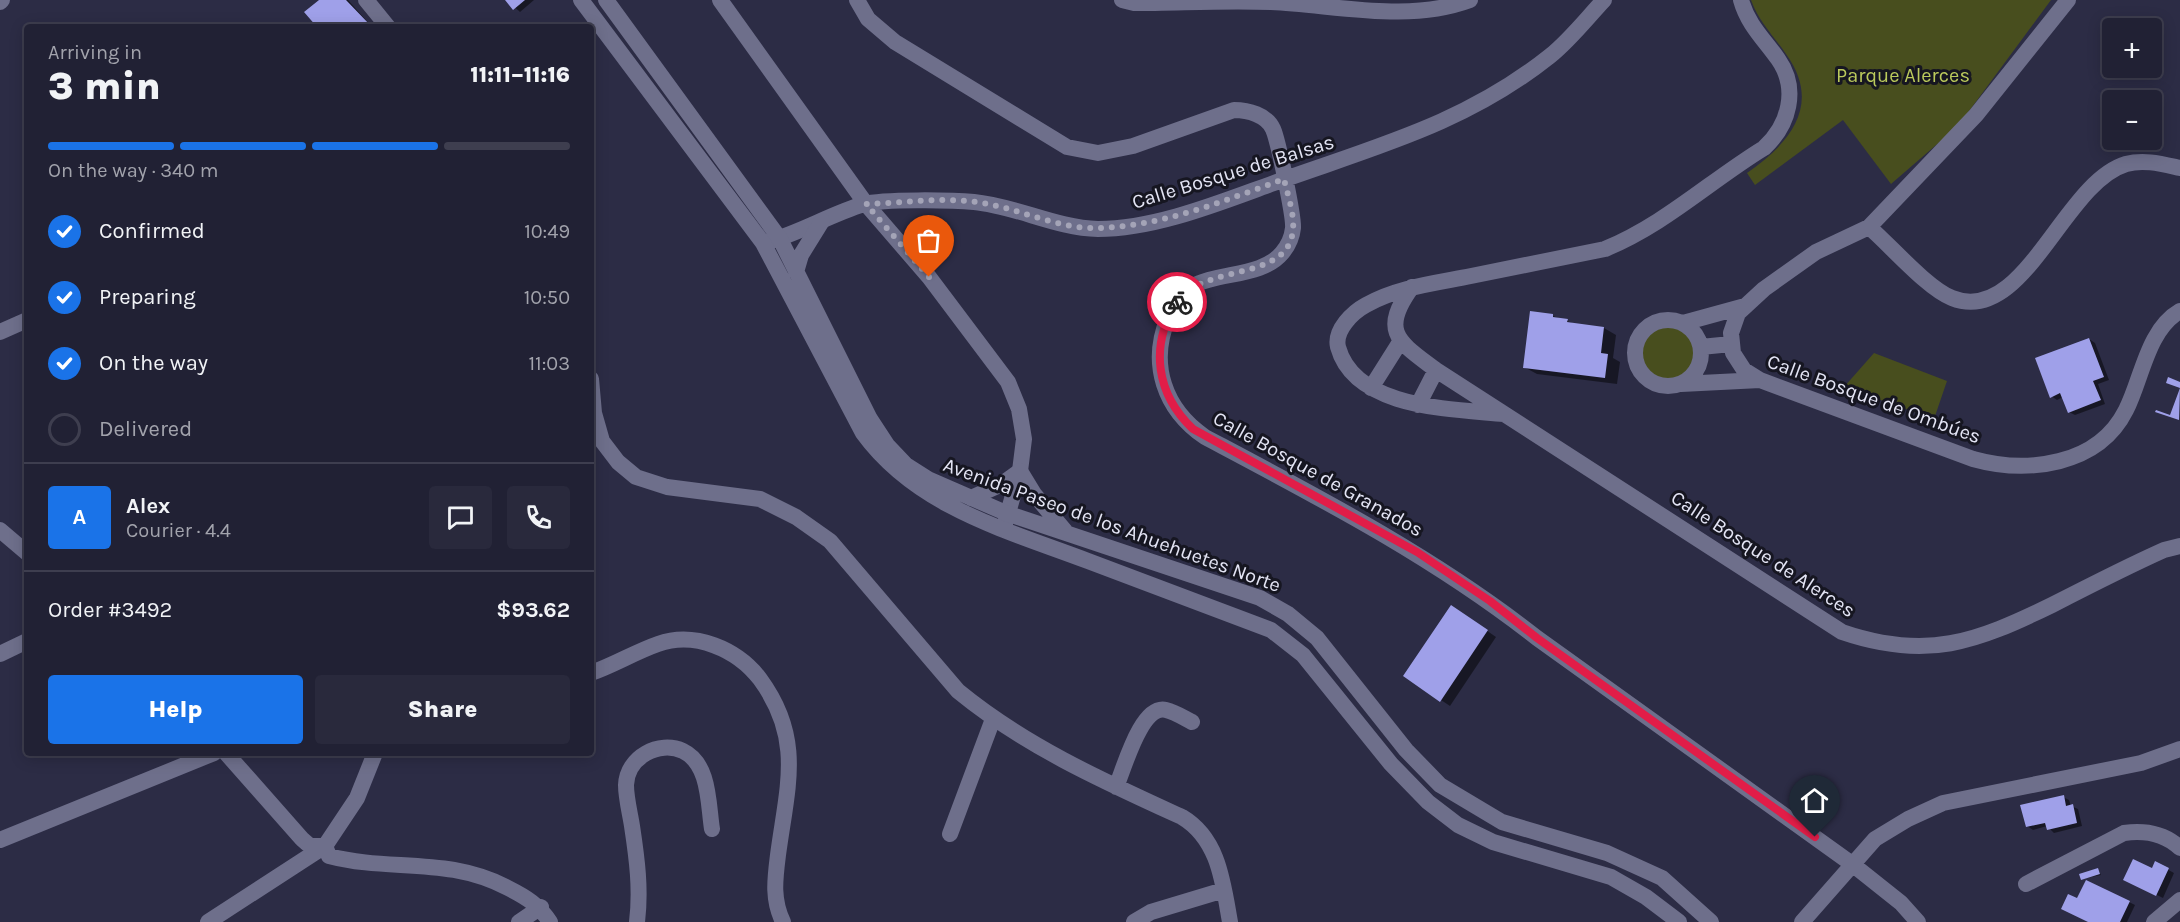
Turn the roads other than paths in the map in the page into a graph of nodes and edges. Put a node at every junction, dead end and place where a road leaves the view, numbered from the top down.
1 (366, 0) edge
2 (581, 0) edge
3 (606, 0) edge
4 (720, 0) edge
5 (857, 0) edge
6 (1122, 0) edge
7 (1470, 0) edge
8 (1604, 0) edge
9 (1741, 0) edge
10 (2068, 0) edge
11 (386, 24) edge
12 (2180, 168) edge
13 (1284, 179) junction
14 (866, 204) junction
15 (822, 221) junction
16 (1869, 226) junction
17 (780, 238) junction
18 (763, 243) junction
19 (796, 272) junction
20 (1412, 287) junction
21 (1744, 306) junction
22 (2180, 311) edge
23 (24, 321) edge
24 (1683, 323) junction
25 (0, 332) edge
26 (1400, 342) junction
27 (1731, 344) junction
28 (1701, 346) junction
29 (1436, 370) junction
30 (1760, 380) junction
31 (1682, 384) junction
32 (1371, 388) junction
33 (1418, 405) junction
34 (594, 413) edge
35 (1508, 414) junction
36 (1020, 471) junction
37 (971, 498) junction
38 (1006, 513) junction
39 (0, 530) edge
40 (1003, 531) junction
41 (1068, 534) junction
42 (2180, 546) edge
43 (24, 550) edge
44 (24, 642) edge
45 (0, 654) edge
46 (594, 672) edge
47 (993, 719) junction
48 (1192, 722) dead end
49 (2180, 749) edge
50 (207, 756) edge
51 (229, 756) edge
52 (374, 756) edge
53 (1116, 787) junction
54 (712, 829) dead end
55 (950, 834) dead end
56 (0, 840) edge
57 (325, 846) junction
58 (2180, 848) edge
59 (1852, 864) junction
60 (2026, 884) dead end
61 (1224, 890) junction
62 (2180, 900) edge
63 (545, 915) edge
64 (208, 922) edge
65 (519, 922) edge
66 (637, 922) edge
67 (783, 922) edge
68 (1134, 922) edge
69 (1230, 922) edge
70 (1679, 922) edge
71 (1711, 922) edge
72 (1802, 922) edge
73 (1918, 922) edge
74 (2154, 922) edge

1 - 11 street
2 - 18 street, Avenida Paseo de los Ahuehuetes Norte
3 - 17 street, Avenida Paseo de los Ahuehuetes Norte
4 - 14 street
5 - 13 street, Calle Bosque de Granados
6 - 7 street
8 - 13 street, Calle Bosque de Balsas
9 - 20 street, Calle Bosque de Alerces
10 - 16 street
12 - 16 street
13 - 14 street, Calle Bosque de Balsas
13 - 59 street, Calle Bosque de Granados
14 - 15 street, Calle Bosque de Balsas
14 - 36 street
15 - 17 street, Calle Bosque de Balsas
15 - 19 street
16 - 21 street
17 - 18 street, Calle Bosque de Balsas
17 - 19 street, Avenida Paseo de los Ahuehuetes Norte
18 - 40 street, Avenida Paseo de los Ahuehuetes Norte
19 - 37 street, Avenida Paseo de los Ahuehuetes Norte
20 - 26 street
20 - 32 street, Calle Bosque de Alerces
21 - 24 street
21 - 27 street
22 - 30 street, Calle Bosque de Ombúes
23 - 25 street
24 - 28 street
24 - 31 street
26 - 29 street, Calle Bosque de Alerces
26 - 32 street
27 - 28 street
27 - 30 street, Calle Bosque de Ombúes
28 - 31 street
29 - 33 street
29 - 35 street, Calle Bosque de Alerces
30 - 31 street
32 - 33 street, Calle Bosque de Alerces
33 - 35 street, Calle Bosque de Alerces
34 - 47 street
35 - 42 street, Calle Bosque de Alerces
36 - 37 street
36 - 38 street
36 - 41 street
37 - 38 street, Avenida Paseo de los Ahuehuetes Norte
38 - 40 street
38 - 41 street, Avenida Paseo de los Ahuehuetes Norte
39 - 43 street
40 - 70 street, Avenida Paseo de los Ahuehuetes Norte
41 - 71 street, Avenida Paseo de los Ahuehuetes Norte
44 - 45 street
46 - 67 street
47 - 53 street
47 - 55 street
48 - 53 street
49 - 59 street
50 - 56 street
51 - 57 street
52 - 57 street
53 - 61 street
54 - 66 street
57 - 63 street
57 - 64 street
58 - 60 street
59 - 72 street
59 - 73 street, Calle Bosque de Granados
61 - 68 street
61 - 69 street
62 - 74 street
63 - 65 street

